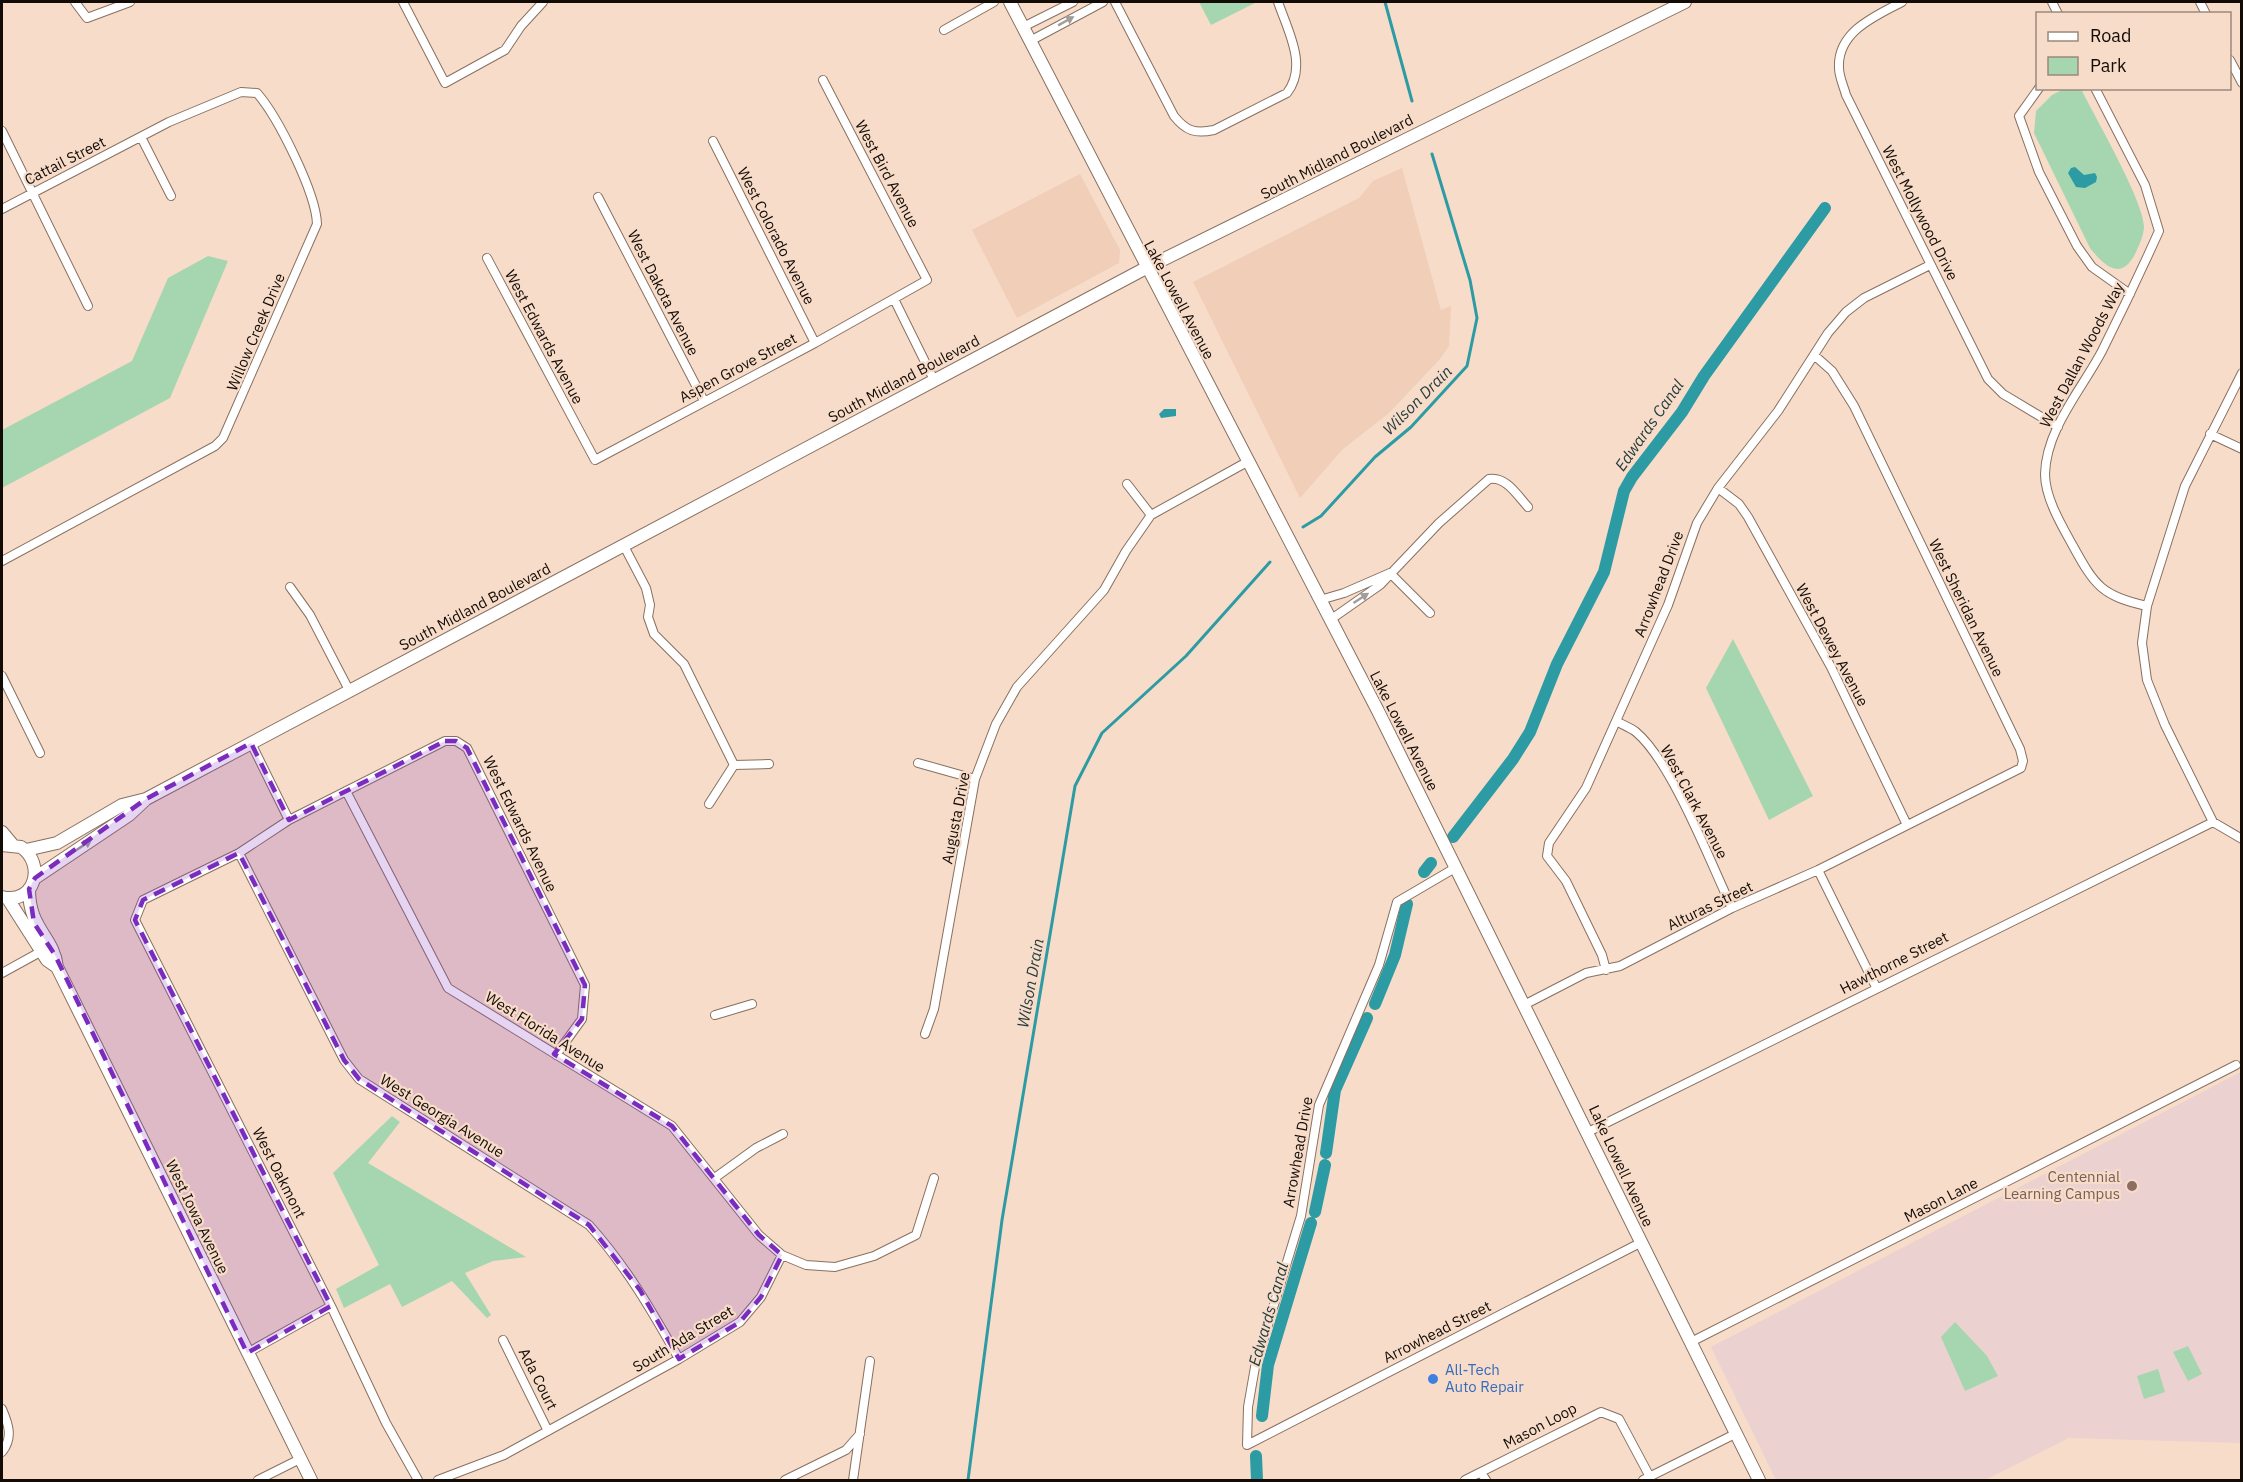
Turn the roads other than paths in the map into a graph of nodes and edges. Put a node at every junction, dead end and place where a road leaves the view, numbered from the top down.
1 (75, 2) edge
2 (130, 2) edge
3 (402, 2) edge
4 (543, 2) edge
5 (994, 2) edge
6 (1010, 2) edge
7 (1073, 2) edge
8 (1103, 2) edge
9 (1114, 2) edge
10 (1278, 2) edge
11 (1685, 2) edge
12 (1902, 2) edge
13 (1023, 27) junction
14 (944, 30) dead end
15 (1030, 41) junction
16 (2231, 64) edge
17 (823, 80) dead end
18 (2241, 83) edge
19 (2038, 90) edge
20 (2096, 90) edge
21 (169, 122) joint
22 (2, 131) edge
23 (141, 137) junction
24 (713, 141) dead end
25 (33, 193) junction
26 (171, 196) dead end
27 (598, 197) dead end
28 (2, 209) edge
29 (487, 258) dead end
30 (1930, 265) junction
31 (1146, 268) junction
32 (927, 280) joint
33 (2130, 294) junction
34 (894, 299) junction
35 (88, 306) dead end
36 (815, 343) junction
37 (1814, 355) junction
38 (2241, 373) edge
39 (934, 380) junction
40 (704, 401) junction
41 (2058, 427) junction
42 (2210, 434) junction
43 (2241, 449) edge
44 (595, 460) joint
45 (1247, 462) junction
46 (1127, 484) dead end
47 (1718, 488) junction
48 (1528, 507) dead end
49 (1151, 515) junction
50 (624, 546) junction
51 (2, 561) edge
52 (1390, 573) junction
53 (290, 587) dead end
54 (1320, 600) junction
55 (2147, 606) junction
56 (1430, 613) dead end
57 (1330, 620) junction
58 (2, 676) edge
59 (349, 690) junction
60 (1616, 721) junction
61 (251, 743) junction
62 (40, 753) dead end
63 (918, 763) dead end
64 (769, 764) dead end
65 (734, 765) junction
66 (975, 779) junction
67 (346, 791) junction
68 (146, 799) junction
69 (709, 804) dead end
70 (289, 820) junction
71 (2213, 822) junction
72 (1907, 825) junction
73 (2, 832) edge
74 (2241, 839) edge
75 (7, 844) edge
76 (26, 850) junction
77 (239, 853) junction
78 (1455, 868) junction
79 (1818, 870) junction
80 (32, 883) junction
81 (164, 889) joint
82 (5, 898) edge
83 (1732, 908) junction
84 (42, 951) junction
85 (57, 967) junction
86 (1606, 970) junction
87 (2, 973) edge
88 (1876, 987) junction
89 (752, 1004) dead end
90 (1524, 1005) junction
91 (715, 1015) dead end
92 (925, 1034) dead end
93 (555, 1055) junction
94 (2236, 1065) dead end
95 (1588, 1132) junction
96 (783, 1134) dead end
97 (716, 1178) junction
98 (934, 1178) dead end
99 (1640, 1243) junction
100 (782, 1255) junction
101 (331, 1306) junction
102 (503, 1340) dead end
103 (1690, 1342) junction
104 (247, 1353) junction
105 (679, 1359) junction
106 (870, 1361) dead end
107 (2, 1409) edge
108 (549, 1431) junction
109 (860, 1434) junction
110 (1735, 1434) junction
111 (1246, 1445) joint
112 (2, 1452) edge
113 (300, 1459) junction
114 (1484, 1477) edge
115 (1646, 1479) edge
116 (258, 1480) edge
117 (310, 1480) edge
118 (418, 1480) edge
119 (441, 1480) edge
120 (785, 1480) edge
121 (853, 1480) edge
122 (1465, 1480) edge
123 (1759, 1480) edge

1 - 2 street
3 - 4 street
5 - 14 street
6 - 13 main road, Lake Lowell Avenue
7 - 13 street
15 -> 8 street
9 - 10 street
11 - 31 main road, South Midland Boulevard
12 - 30 street, West Mollywood Drive
13 - 15 main road, Lake Lowell Avenue
15 - 31 main road, Lake Lowell Avenue
16 - 18 street
17 - 32 street, West Bird Avenue
19 - 33 street
20 - 33 street, West Dallan Woods Way
21 - 23 street, Cattail Street
21 - 51 street, Willow Creek Drive
22 - 25 street
23 - 25 street, Cattail Street
23 - 26 street
24 - 36 street, West Colorado Avenue
25 - 28 street, Cattail Street
25 - 35 street
27 - 40 street, West Dakota Avenue
29 - 44 street, West Edwards Avenue
30 - 37 street, Arrowhead Drive
30 - 41 street, West Mollywood Drive
31 - 39 main road, South Midland Boulevard
31 - 45 main road, Lake Lowell Avenue
32 - 34 street, Aspen Grove Street
33 - 41 street, West Dallan Woods Way
34 - 36 street, Aspen Grove Street
34 - 39 street
36 - 40 street, Aspen Grove Street
37 - 47 street, Arrowhead Drive
37 - 72 street, West Sheridan Avenue
38 - 42 street
39 - 50 main road, South Midland Boulevard
40 - 44 street, Aspen Grove Street
41 - 55 street, West Dallan Woods Way
42 - 43 street
42 - 55 street
45 - 49 street, Augusta Drive
45 - 54 main road, Lake Lowell Avenue
46 - 49 street
47 - 60 street, Arrowhead Drive
47 - 72 street, West Dewey Avenue
48 - 52 street
49 - 66 street, Augusta Drive
50 - 59 main road, South Midland Boulevard
50 - 65 street
52 - 54 street
52 - 56 street
57 -> 52 street
53 - 59 street
54 - 57 main road, Lake Lowell Avenue
55 - 71 street
57 - 78 main road, Lake Lowell Avenue
58 - 62 street
59 - 61 main road, South Midland Boulevard
60 - 83 street, West Clark Avenue
60 - 86 street, Arrowhead Drive
61 - 68 main road, South Midland Boulevard
61 - 70 street
63 - 66 street
64 - 65 street
65 - 69 street
66 - 92 street, Augusta Drive
67 - 70 street, West Edwards Avenue
67 - 93 street, West Florida Avenue
67 - 93 street, West Edwards Avenue
68 - 76 main road, South Midland Boulevard
80 -> 68 main road, South Midland Boulevard
70 - 77 street, West Edwards Avenue
71 - 74 street
71 - 88 street, Hawthorne Street
72 - 79 street, Alturas Street
73 - 75 main road
75 - 76 main road
76 - 80 main road, West Iowa Avenue
77 - 81 street, West Edwards Avenue
77 - 105 street, West Georgia Avenue
78 - 90 main road, Lake Lowell Avenue
78 - 111 street, Arrowhead Drive
79 - 83 street, Alturas Street
79 - 88 street
80 - 82 main road, South Midland Boulevard
80 - 85 main road, West Iowa Avenue
81 - 101 street, West Oakmont
82 - 84 main road, West Iowa Avenue
83 - 86 street, Alturas Street
84 - 85 main road, West Iowa Avenue
84 - 87 street
85 - 104 main road, West Iowa Avenue
86 - 90 street, Alturas Street
88 - 95 street, Hawthorne Street
89 - 91 street
90 - 95 main road, Lake Lowell Avenue
93 - 97 street, West Florida Avenue
94 - 103 street, Mason Lane
95 - 99 main road, Lake Lowell Avenue
96 - 97 street
97 - 100 street, West Florida Avenue
98 - 100 street
99 - 103 main road, Lake Lowell Avenue
99 - 111 street, Arrowhead Street
100 - 105 street, South Ada Street
101 - 104 street
101 - 118 street, West Oakmont
102 - 108 street, Ada Court
103 - 110 main road, Lake Lowell Avenue
104 - 113 main road, West Iowa Avenue
105 - 108 street, South Ada Street
106 - 109 street
107 - 112 street
108 - 119 street, South Ada Street
109 - 120 street
109 - 121 street
110 - 115 street
110 - 123 main road, Lake Lowell Avenue
113 - 116 street
113 - 117 main road, West Iowa Avenue
114 - 115 street, Mason Loop
114 - 122 street, Mason Loop

